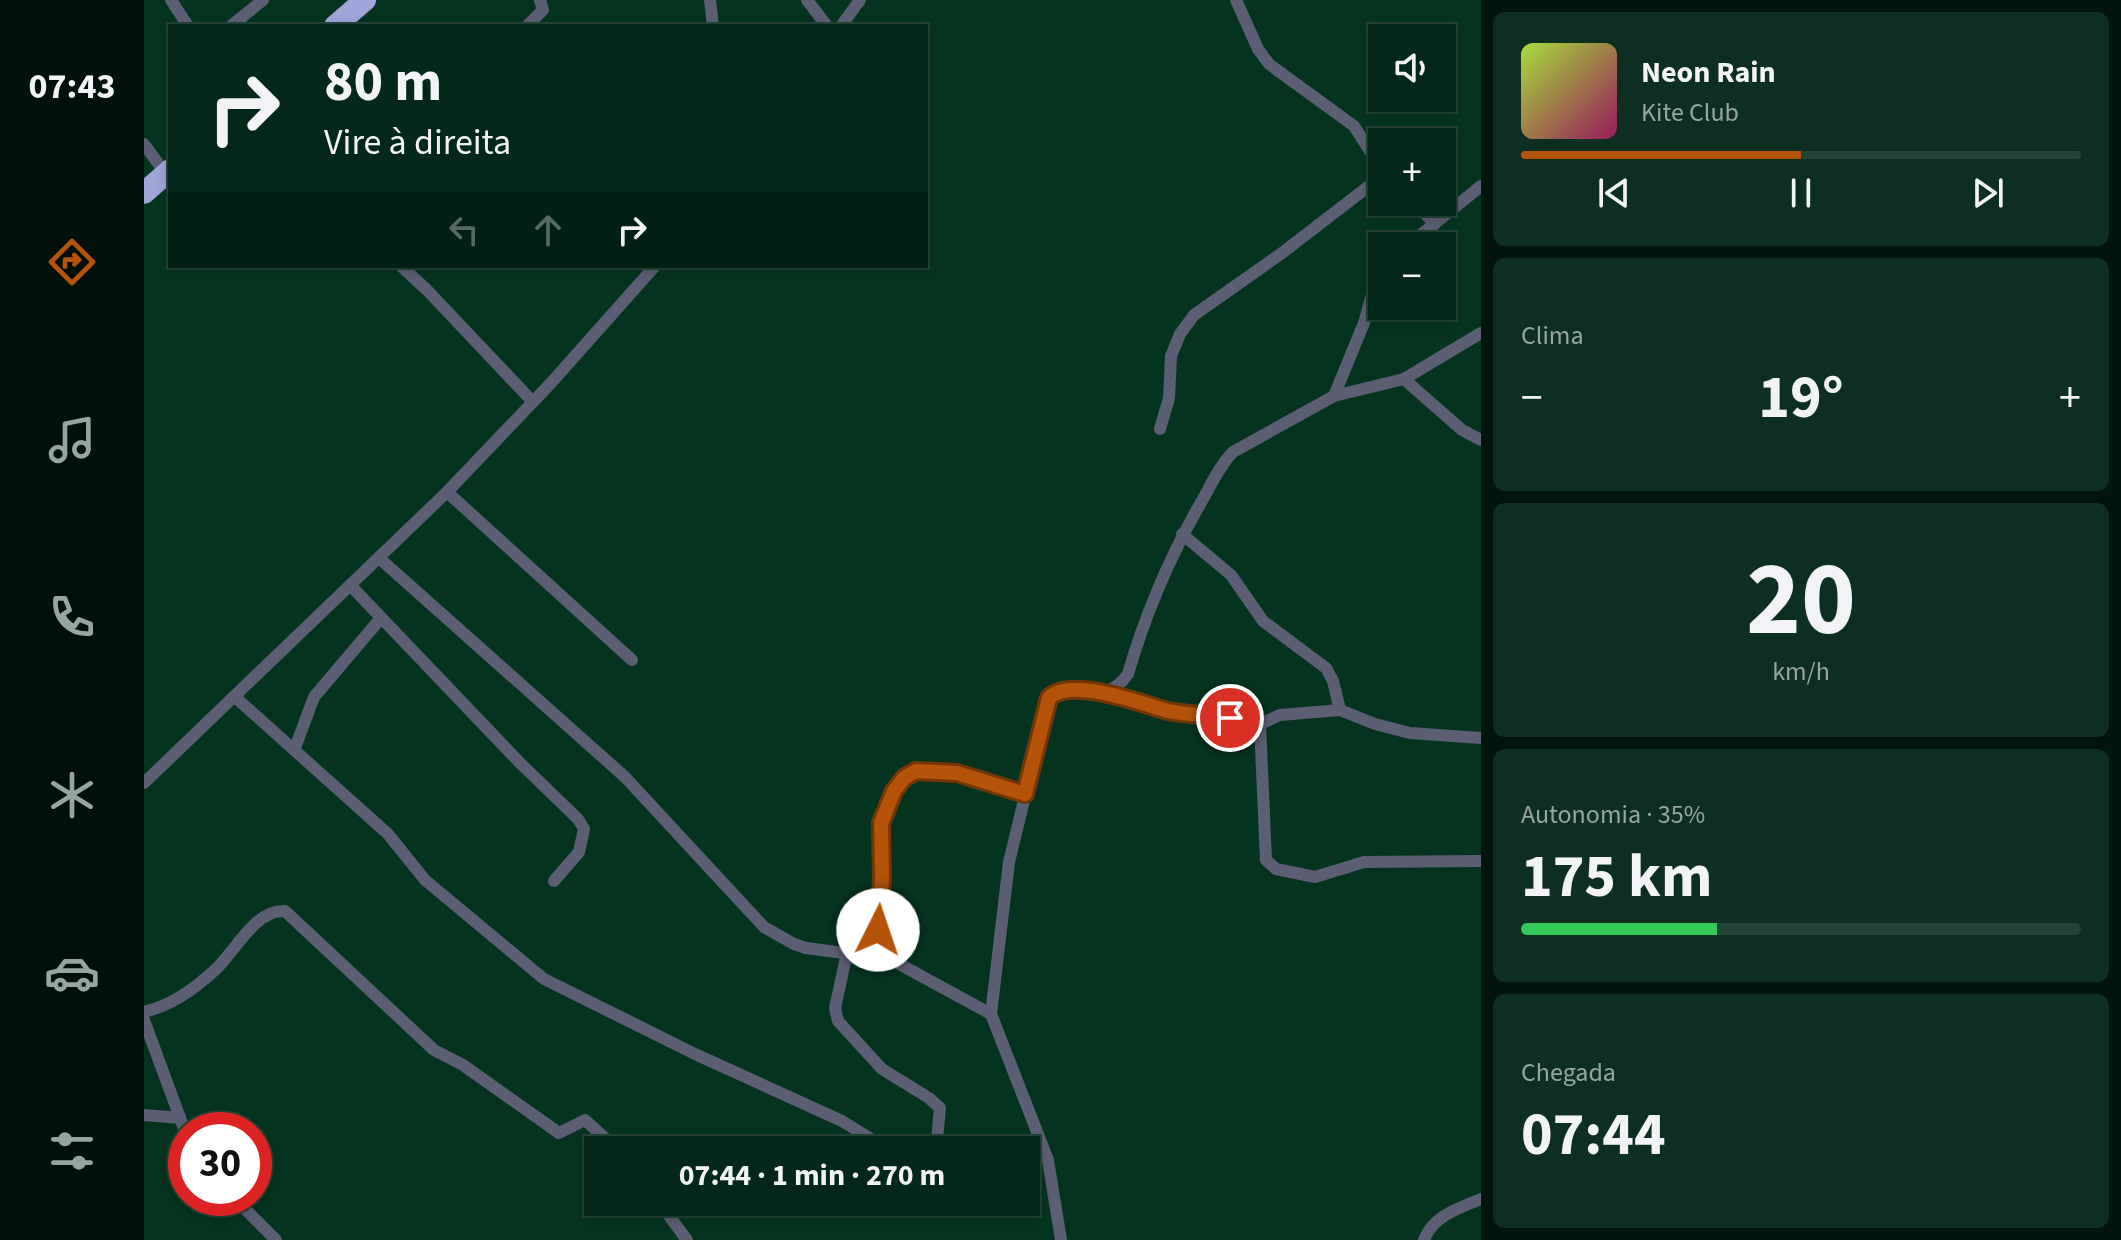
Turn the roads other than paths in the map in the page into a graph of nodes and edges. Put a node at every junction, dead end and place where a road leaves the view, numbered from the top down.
1 (171, 0) edge
2 (263, 0) edge
3 (365, 0) edge
4 (540, 0) edge
5 (710, 0) edge
6 (807, 0) edge
7 (860, 0) edge
8 (1236, 0) edge
9 (187, 24) edge
10 (233, 24) edge
11 (337, 24) edge
12 (529, 24) edge
13 (713, 24) edge
14 (825, 24) edge
15 (842, 24) edge
16 (144, 144) edge
17 (1368, 148) edge
18 (168, 172) edge
19 (1481, 186) edge
20 (1368, 187) edge
21 (144, 193) edge
22 (1427, 216) edge
23 (1435, 224) junction
24 (1425, 232) edge
25 (403, 268) edge
26 (653, 268) edge
27 (1368, 311) edge
28 (1481, 333) edge
29 (1404, 379) junction
30 (1334, 396) junction
31 (533, 402) junction
32 (1160, 429) dead end
33 (1481, 440) edge
34 (447, 492) junction
35 (1182, 534) junction
36 (379, 558) junction
37 (351, 586) junction
38 (381, 618) junction
39 (632, 660) dead end
40 (1108, 692) junction
41 (235, 697) junction
42 (1340, 710) junction
43 (1260, 724) junction
44 (1481, 738) edge
45 (295, 748) junction
46 (144, 783) edge
47 (1025, 794) junction
48 (1481, 861) edge
49 (554, 881) dead end
50 (847, 953) junction
51 (876, 956) junction
52 (144, 1012) edge
53 (991, 1014) junction
54 (144, 1020) edge
55 (178, 1112) edge
56 (144, 1115) edge
57 (168, 1117) edge
58 (603, 1136) edge
59 (866, 1136) edge
60 (938, 1136) edge
61 (1481, 1199) edge
62 (252, 1216) edge
63 (669, 1216) edge
64 (276, 1240) edge
65 (687, 1240) edge
66 (1061, 1240) edge
67 (1424, 1240) edge

1 - 9 street
2 - 10 street
3 - 11 highway
4 - 12 street
5 - 13 street
6 - 14 street
7 - 15 street
8 - 17 street
16 - 18 street
18 - 21 highway
19 - 23 street
20 - 32 street
22 - 23 street
23 - 24 street
25 - 31 street
26 - 31 street
27 - 30 street
28 - 29 street
29 - 30 street
29 - 33 street
30 - 35 street
31 - 34 street
34 - 36 street
34 - 39 street
35 - 40 street
35 - 42 street
36 - 37 street
36 - 50 street
37 - 38 street
37 - 41 street
38 - 45 street
38 - 49 street
40 - 43 street
40 - 47 street
41 - 45 street
41 - 46 street
42 - 43 street
42 - 44 street
43 - 48 street
45 - 59 street
47 - 51 street
47 - 53 street
50 - 51 street
50 - 60 street
51 - 53 street
52 - 58 street
53 - 66 street
54 - 55 street
56 - 57 street
61 - 67 street
62 - 64 street
63 - 65 street

